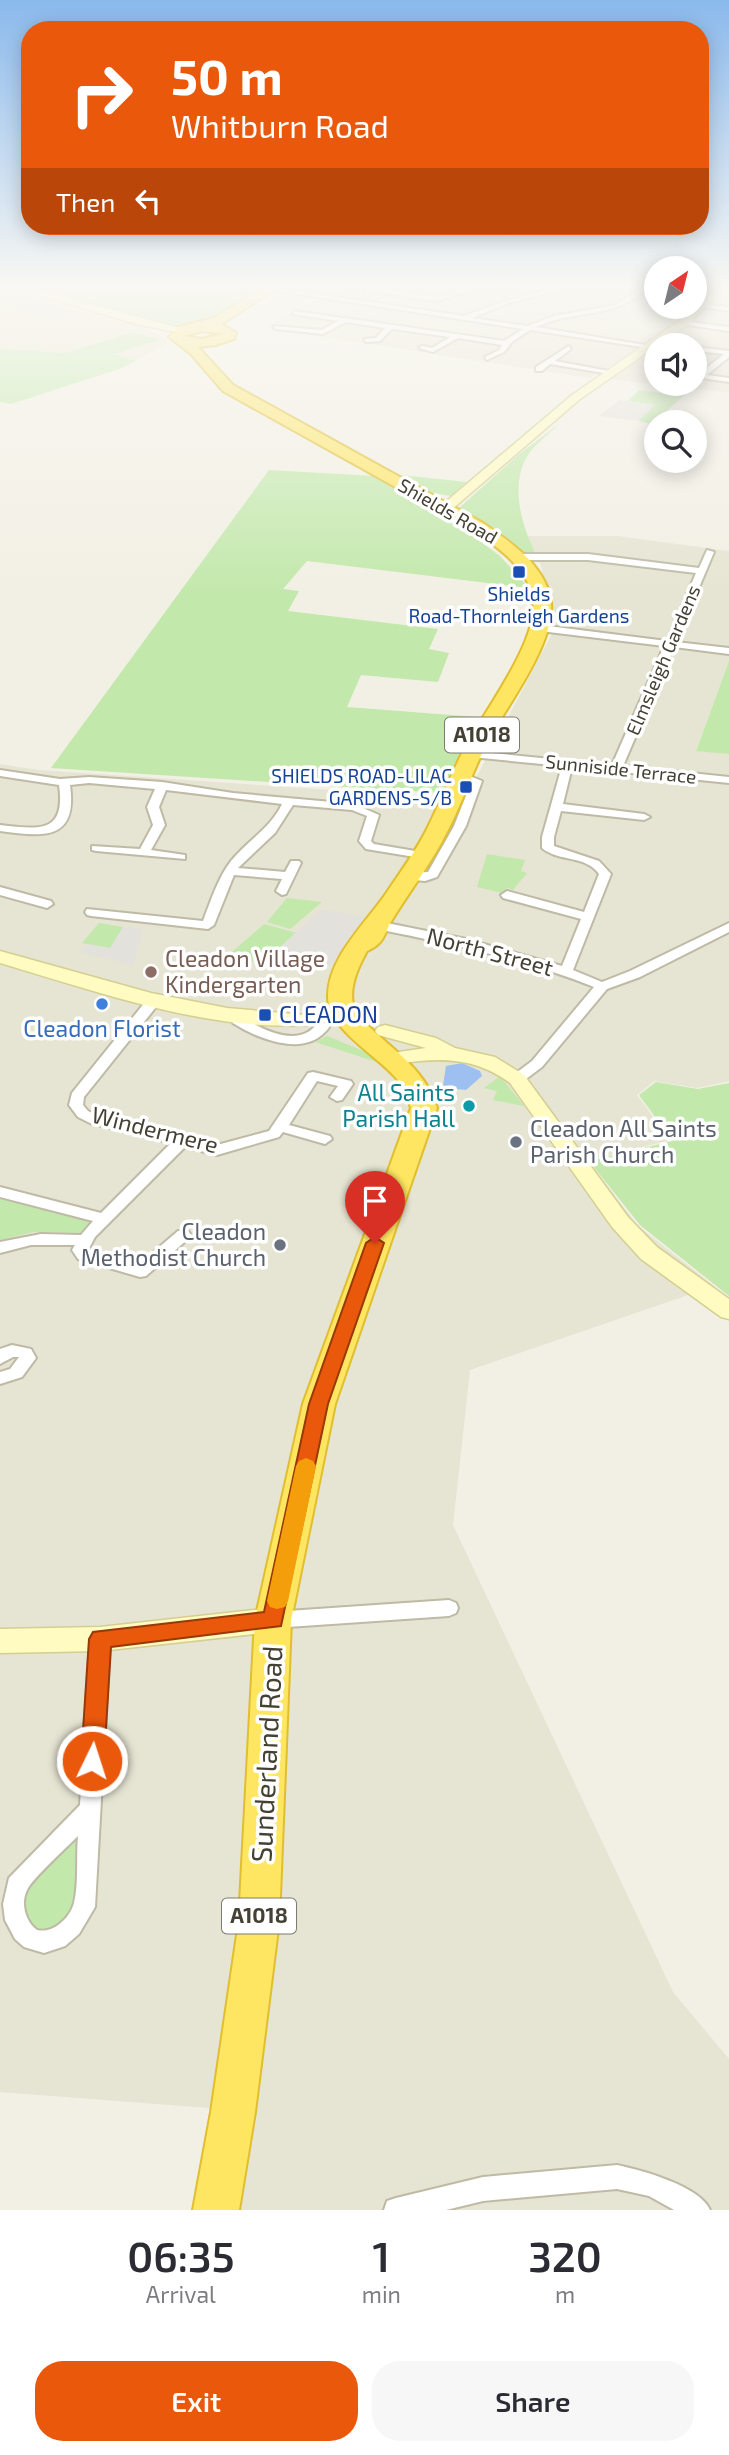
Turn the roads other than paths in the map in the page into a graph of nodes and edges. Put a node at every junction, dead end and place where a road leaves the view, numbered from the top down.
1 (232, 390) edge
2 (585, 390) edge
3 (446, 508) junction
4 (710, 551) dead end
5 (518, 557) junction
6 (702, 570) junction
7 (540, 628) junction
8 (670, 644) junction
9 (729, 651) edge
10 (471, 754) junction
11 (568, 764) junction
12 (616, 769) junction
13 (0, 773) edge
14 (462, 776) junction
15 (729, 780) edge
16 (64, 782) junction
17 (162, 785) junction
18 (289, 801) junction
19 (556, 807) junction
20 (644, 817) dead end
21 (0, 828) edge
22 (96, 848) dead end
23 (144, 853) junction
24 (421, 855) junction
25 (181, 857) dead end
26 (295, 863) dead end
27 (230, 871) junction
28 (289, 876) junction
29 (408, 876) junction
30 (0, 891) edge
31 (282, 891) dead end
32 (507, 895) dead end
33 (47, 904) dead end
34 (91, 912) dead end
35 (588, 917) junction
36 (377, 925) junction
37 (729, 927) edge
38 (0, 957) edge
39 (566, 971) junction
40 (601, 986) junction
41 (155, 999) junction
42 (345, 1015) junction
43 (385, 1031) junction
44 (449, 1051) junction
45 (403, 1057) junction
46 (517, 1079) junction
47 (337, 1097) dead end
48 (281, 1127) junction
49 (325, 1139) dead end
50 (181, 1142) junction
51 (0, 1192) edge
52 (105, 1219) junction
53 (183, 1235) dead end
54 (85, 1240) junction
55 (0, 1248) edge
56 (729, 1311) edge
57 (0, 1358) edge
58 (0, 1378) edge
59 (449, 1608) dead end
60 (273, 1620) junction
61 (100, 1639) junction
62 (0, 1641) edge
63 (89, 1810) junction
64 (216, 2210) edge
65 (396, 2210) edge
66 (698, 2210) edge

1 - 3 highway, Shields Road / A1018
2 - 3 street
3 - 5 highway, Shields Road / A1018
4 - 6 street, Elmsleigh Gardens
5 - 6 street
5 - 7 highway, Shields Road / A1018
6 - 8 street, Elmsleigh Gardens
7 - 8 street
7 - 10 highway, Shields Road / A1018
8 - 9 street
8 - 12 street, Elmsleigh Gardens
10 - 11 street, Sunniside Terrace
10 - 14 highway, Shields Road / A1018
11 - 12 street, Sunniside Terrace
11 - 19 street
12 - 15 street, Sunniside Terrace
13 - 16 street
14 - 24 highway, Shields Road / A1018
14 - 29 street
16 - 17 street
16 - 21 street
17 - 18 street
17 - 23 street
18 - 24 street
18 - 27 street
19 - 20 street
19 - 35 street
22 - 23 street
23 - 25 street
24 - 29 highway, Shields Road / A1018
26 - 28 street
27 - 28 street
27 - 34 street
28 - 31 street
29 - 36 highway, Shields Road / A1018
30 - 33 street
32 - 35 street
35 - 39 street
36 - 39 street, North Street
36 - 42 highway, Shields Road / A1018
37 - 40 street
38 - 41 street
39 - 40 street, North Street
40 - 46 street
41 - 42 street
41 - 50 street, Windermere
42 - 43 highway, A1018
42 - 45 highway, A1018
43 - 44 street
43 - 45 highway, A1018
44 - 45 street
44 - 46 street
45 - 60 highway, Sunderland Road / A1018
46 - 56 street
47 - 48 street
48 - 49 street
48 - 50 street, Windermere
50 - 52 street
51 - 52 street
52 - 54 street
53 - 54 street
54 - 55 street
57 - 58 street
59 - 60 street
60 - 61 street
60 - 64 highway, Sunderland Road / A1018
61 - 62 street
61 - 63 street
63 - 63 street
65 - 66 street

